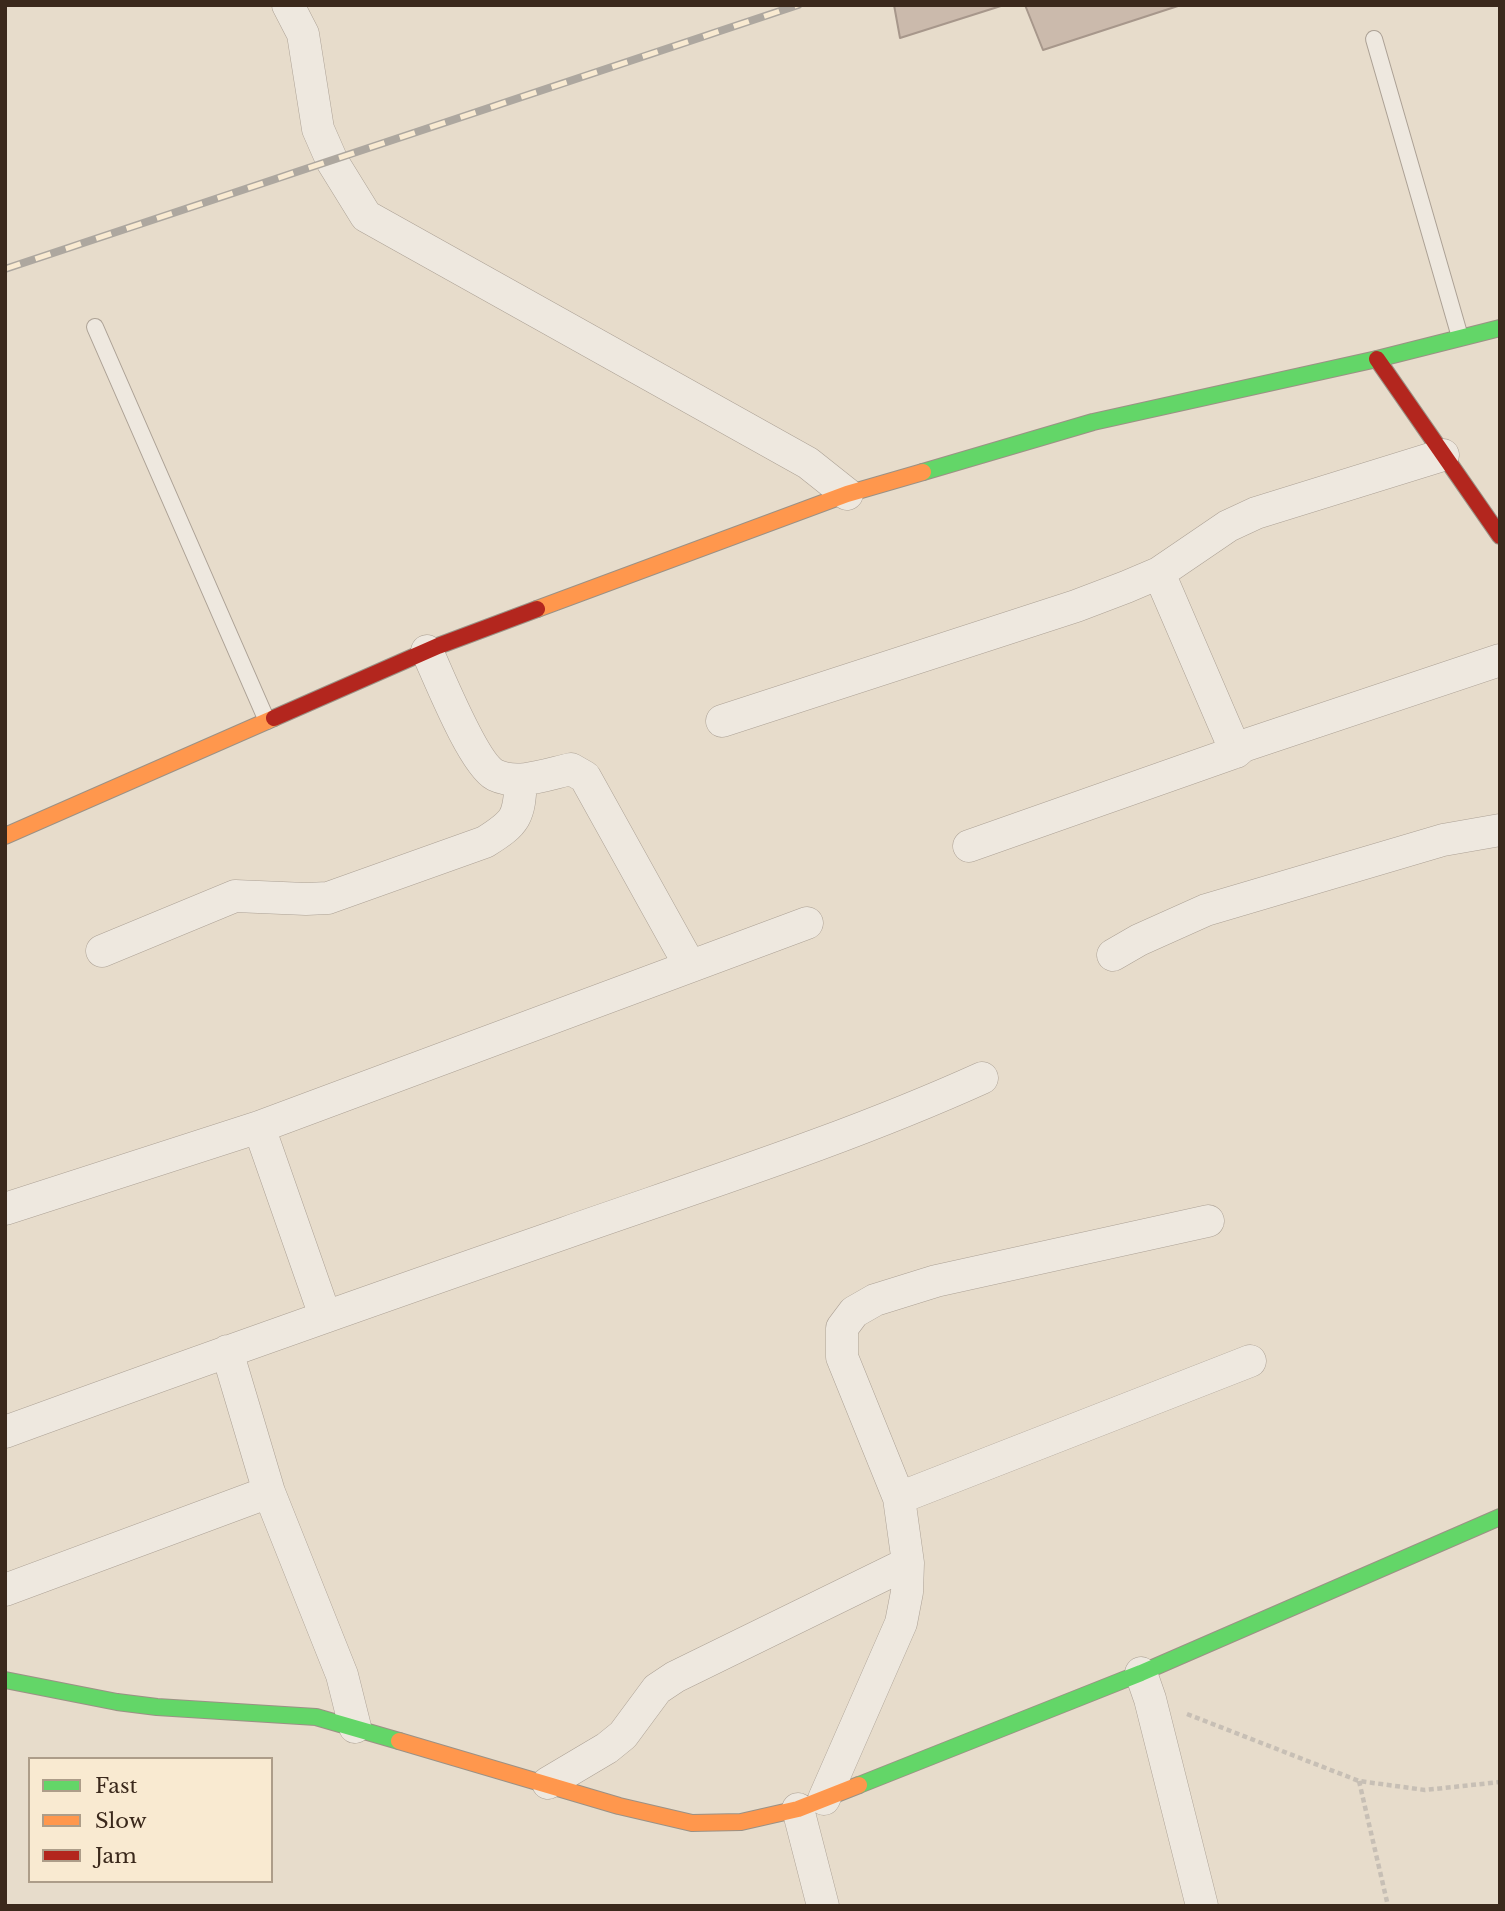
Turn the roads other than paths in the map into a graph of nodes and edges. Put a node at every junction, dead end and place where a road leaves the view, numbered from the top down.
1 (288, 5) edge
2 (1374, 39) dead end
3 (95, 327) dead end
4 (1500, 328) edge
5 (1460, 337) junction
6 (1377, 359) junction
7 (1443, 455) junction
8 (847, 494) junction
9 (1500, 536) edge
10 (1159, 573) junction
11 (427, 651) junction
12 (1500, 660) edge
13 (267, 721) junction
14 (722, 721) dead end
15 (1237, 751) junction
16 (521, 780) junction
17 (1500, 830) edge
18 (5, 836) edge
19 (969, 846) dead end
20 (807, 923) dead end
21 (102, 951) dead end
22 (1113, 955) dead end
23 (690, 966) junction
24 (982, 1078) dead end
25 (259, 1127) junction
26 (5, 1209) edge
27 (1208, 1221) dead end
28 (325, 1316) junction
29 (227, 1351) junction
30 (1250, 1362) dead end
31 (5, 1432) edge
32 (269, 1493) junction
33 (899, 1498) junction
34 (1500, 1517) edge
35 (908, 1563) junction
36 (5, 1590) edge
37 (5, 1679) edge
38 (1145, 1686) junction
39 (355, 1727) junction
40 (548, 1783) junction
41 (811, 1804) junction
42 (823, 1906) edge
43 (1202, 1906) edge

1 - 8 street
2 - 5 lane
3 - 13 lane
4 - 5 street
5 - 6 street
6 - 7 street
6 - 8 street
7 - 9 street
7 - 10 street
8 - 11 street
10 - 14 street
10 - 15 street
11 - 13 street
11 - 16 street
12 - 15 street
13 - 18 street
15 - 19 street
16 - 21 street
16 - 23 street
17 - 22 street
20 - 23 street
23 - 25 street
24 - 28 street
25 - 26 street
25 - 28 street
27 - 33 street
28 - 29 street
29 - 31 street
29 - 32 street
30 - 33 street
32 - 36 street
32 - 39 street
33 - 35 street
34 - 38 street
35 - 40 street
35 - 41 street
37 - 39 street
38 - 41 street
38 - 43 street
39 - 40 street
40 - 41 street
41 - 42 street

